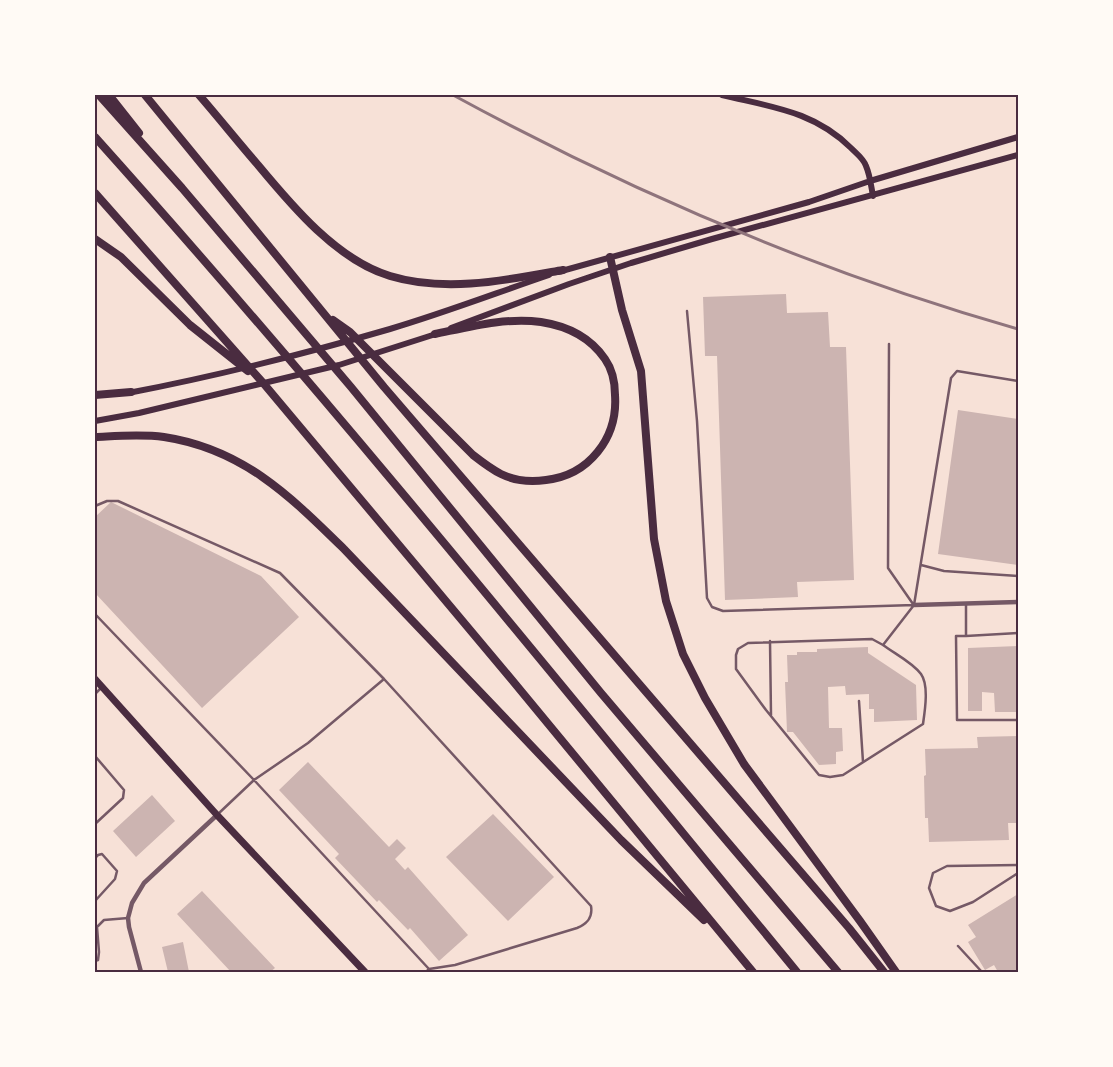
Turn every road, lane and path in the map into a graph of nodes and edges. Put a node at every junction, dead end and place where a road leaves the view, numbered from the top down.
1 (99, 95) edge
2 (109, 95) edge
3 (145, 95) edge
4 (199, 95) edge
5 (722, 95) edge
6 (95, 137) edge
7 (1018, 138) edge
8 (1018, 155) edge
9 (870, 181) junction
10 (182, 188) junction
11 (95, 193) edge
12 (873, 196) junction
13 (95, 239) edge
14 (610, 256) junction
15 (613, 269) junction
16 (563, 270) junction
17 (687, 312) dead end
18 (323, 313) junction
19 (435, 334) junction
20 (889, 344) dead end
21 (1018, 381) edge
22 (264, 384) junction
23 (131, 392) junction
24 (95, 394) edge
25 (95, 399) edge
26 (95, 421) edge
27 (95, 436) edge
28 (95, 506) edge
29 (921, 565) junction
30 (1018, 576) edge
31 (1018, 602) edge
32 (966, 604) junction
33 (914, 605) junction
34 (95, 614) edge
35 (1018, 633) edge
36 (966, 636) junction
37 (770, 641) junction
38 (884, 645) junction
39 (95, 679) edge
40 (384, 679) junction
41 (102, 687) junction
42 (95, 694) edge
43 (859, 701) dead end
44 (771, 716) junction
45 (1018, 720) edge
46 (95, 756) edge
47 (863, 762) junction
48 (254, 780) junction
49 (217, 815) junction
50 (95, 824) edge
51 (95, 858) edge
52 (1018, 865) edge
53 (1018, 872) edge
54 (95, 901) edge
55 (128, 918) junction
56 (96, 926) edge
57 (730, 945) junction
58 (958, 946) dead end
59 (95, 961) edge
60 (429, 969) junction
61 (141, 972) edge
62 (366, 972) edge
63 (426, 972) edge
64 (753, 972) edge
65 (797, 972) edge
66 (838, 972) edge
67 (884, 972) edge
68 (896, 972) edge
69 (982, 972) edge

1 - 10 highway
2 - 10 highway
3 - 18 highway
4 - 16 highway
5 - 9 main road
6 - 65 highway
7 - 9 main road
8 - 12 main road
9 - 12 main road
9 - 14 main road
10 - 66 highway
11 - 22 highway
12 - 15 main road
13 - 22 highway
14 - 15 highway
14 - 16 main road
15 - 19 main road
15 - 68 highway
16 - 23 main road
17 - 33 lane
18 - 19 highway
18 - 67 highway
19 - 26 main road
20 - 33 lane
21 - 29 lane
22 - 57 highway
23 - 24 highway
23 - 25 main road
27 - 57 highway
28 - 40 lane
29 - 30 lane
29 - 33 lane
31 - 32 street
32 - 33 street
32 - 36 lane
33 - 38 lane
34 - 48 lane
35 - 36 lane
36 - 45 lane
37 - 38 lane
37 - 44 lane
37 - 44 lane
38 - 47 lane
39 - 41 main road
40 - 48 lane
40 - 60 lane
41 - 42 lane
41 - 49 main road
43 - 47 lane
44 - 47 lane
46 - 50 lane
48 - 49 lane
48 - 60 lane
49 - 55 street
49 - 62 main road
51 - 54 lane
52 - 53 lane
55 - 56 lane
55 - 61 street
56 - 59 lane
57 - 64 highway
58 - 69 lane
60 - 63 lane

